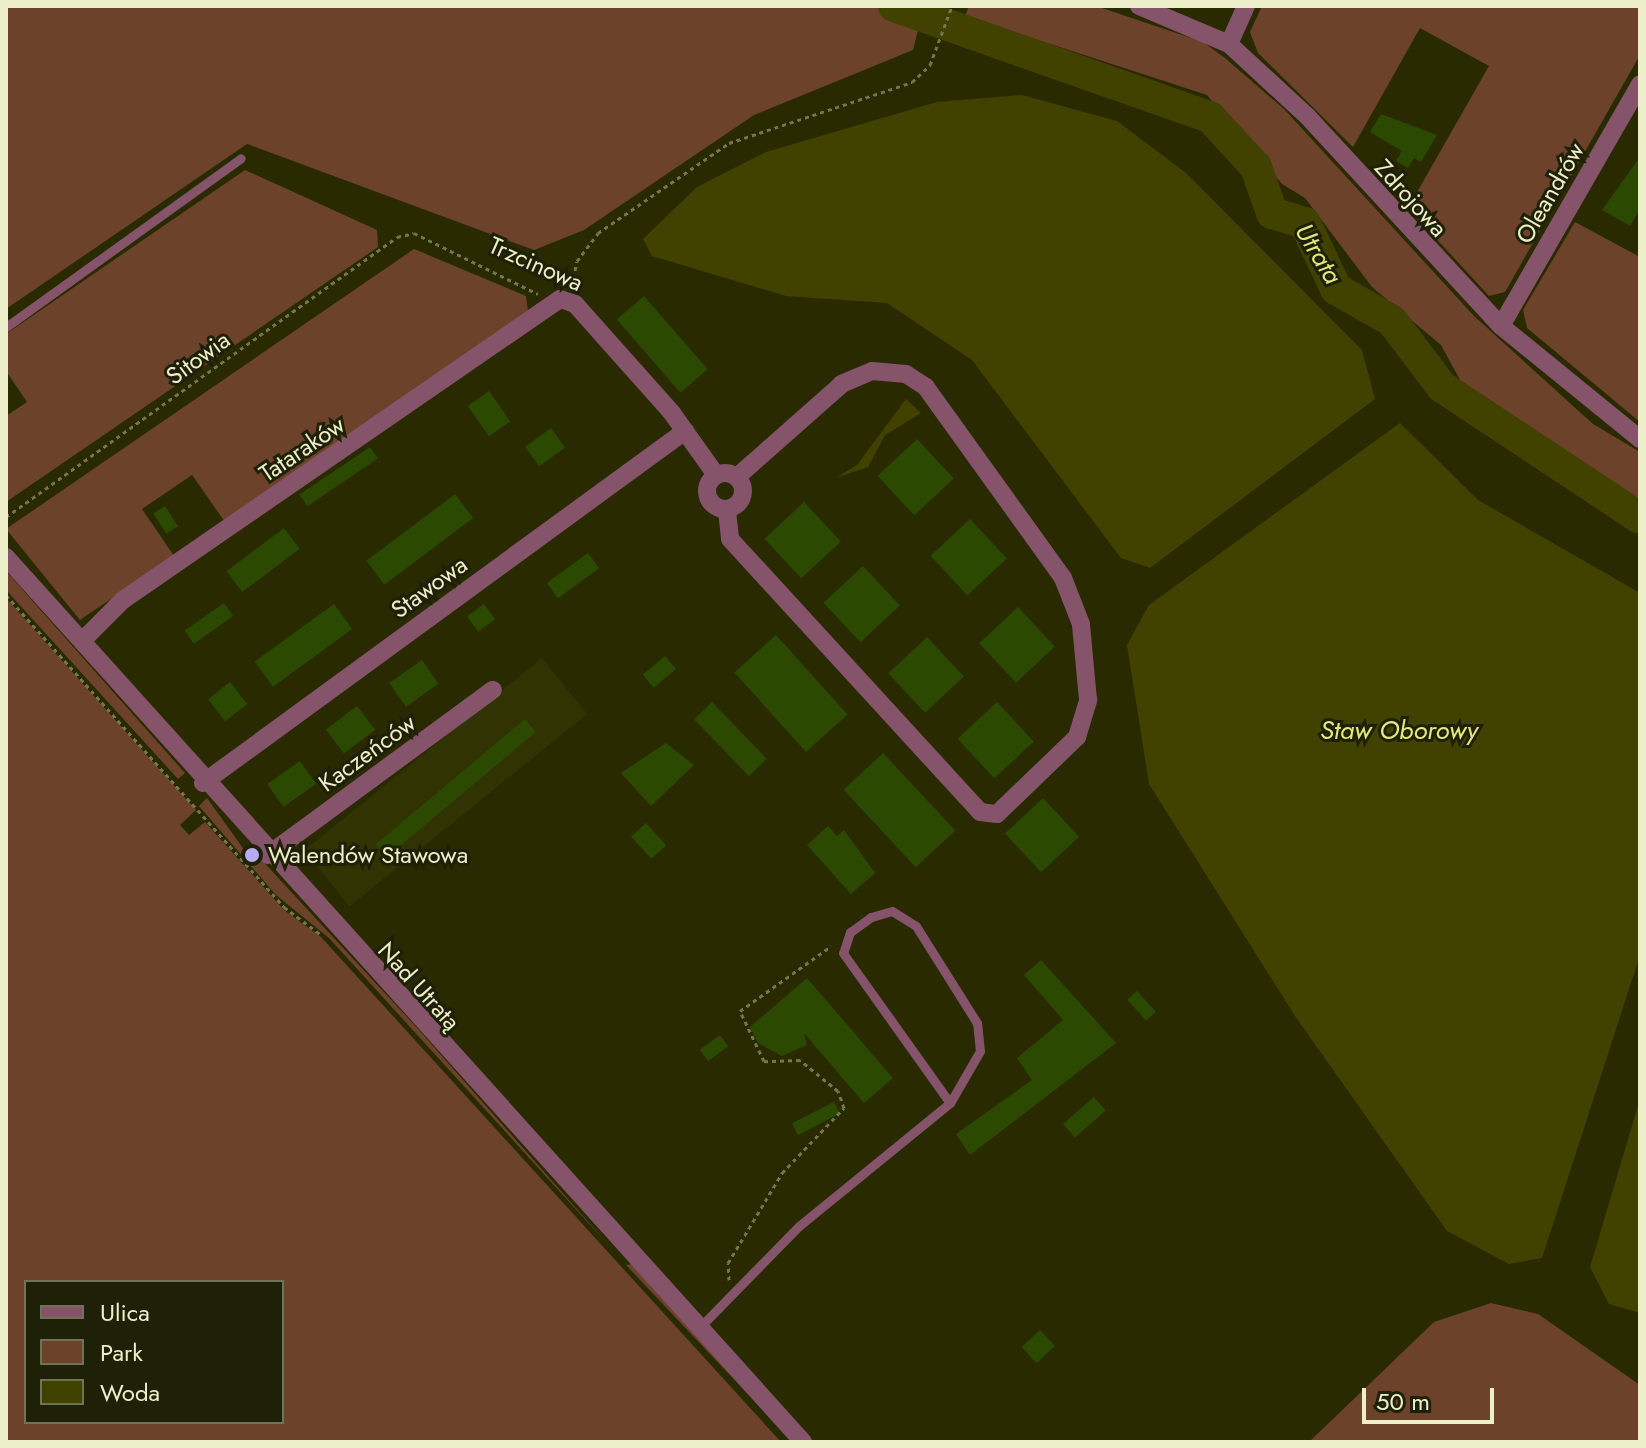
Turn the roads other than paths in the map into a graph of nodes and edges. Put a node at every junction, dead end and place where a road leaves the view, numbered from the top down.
1 (1139, 6) edge
2 (1246, 6) edge
3 (1229, 44) junction
4 (1638, 90) edge
5 (241, 158) dead end
6 (563, 302) joint
7 (1501, 326) junction
8 (6, 327) edge
9 (685, 431) junction
10 (1640, 439) edge
11 (716, 475) junction
12 (737, 477) junction
13 (727, 510) junction
14 (6, 557) edge
15 (82, 641) junction
16 (493, 690) dead end
17 (203, 783) junction
18 (268, 855) junction
19 (950, 1103) junction
20 (699, 1328) junction
21 (803, 1442) edge

1 - 3 street, Zdrojowa
2 - 3 street
3 - 7 street, Zdrojowa
4 - 7 street, Oleandrów
5 - 8 lane
6 - 9 street, Trzcinowa
6 - 15 street, Tataraków
7 - 10 street, Zdrojowa
9 - 11 street, Trzcinowa
9 - 17 street, Stawowa
11 - 12 street
11 - 13 street
12 - 13 street
12 - 13 street
14 - 15 street, Nad Utratą
15 - 17 street, Nad Utratą
16 - 18 street, Kaczeńców
17 - 18 street, Nad Utratą
18 - 20 street, Nad Utratą
19 - 19 lane
19 - 20 lane
20 - 21 street, Nad Utratą

